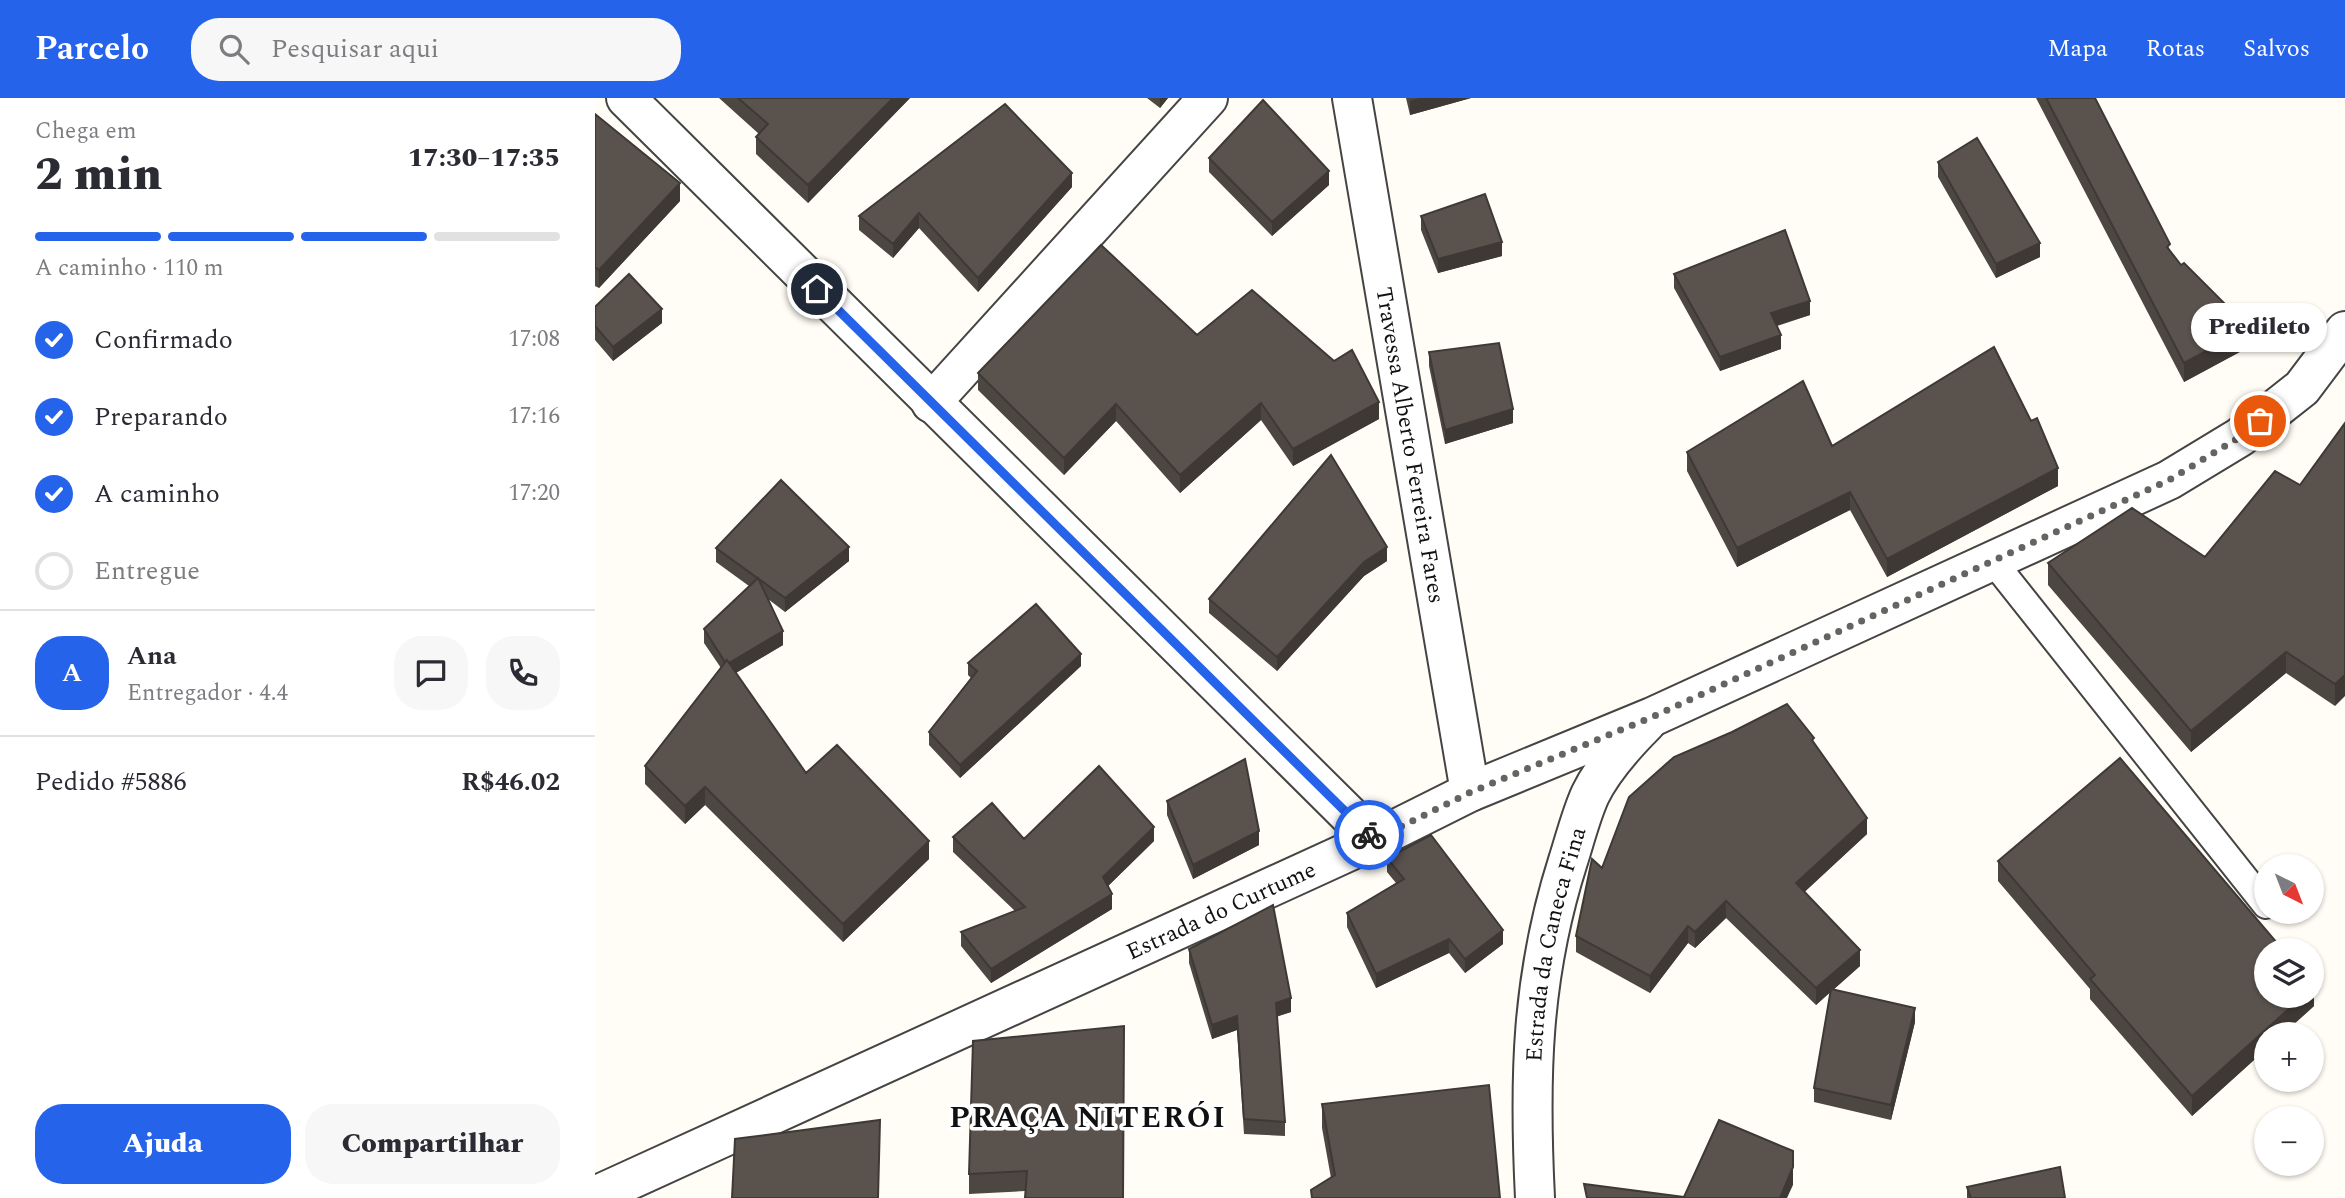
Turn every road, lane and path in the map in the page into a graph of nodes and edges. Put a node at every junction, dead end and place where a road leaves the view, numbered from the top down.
1 (626, 98) edge
2 (1208, 98) edge
3 (1353, 98) edge
4 (2345, 331) edge
5 (931, 403) junction
6 (1992, 560) junction
7 (1652, 717) junction
8 (1547, 758) junction
9 (1471, 792) junction
10 (1591, 794) junction
11 (1374, 840) junction
12 (2254, 890) edge
13 (595, 1196) edge
14 (1535, 1198) edge

1 - 5 street
2 - 5 street
3 - 9 street, Travessa Alberto Ferreira Fares
4 - 6 street, Estrada do Curtume
5 - 11 street
6 - 7 street, Estrada do Curtume
6 - 12 lane
7 - 8 street, Estrada do Curtume
7 - 10 street, Estrada da Caneca Fina
8 - 9 street, Estrada do Curtume
8 - 10 street
9 - 11 street, Estrada do Curtume
10 - 14 street, Estrada da Caneca Fina
11 - 13 street, Estrada do Curtume

